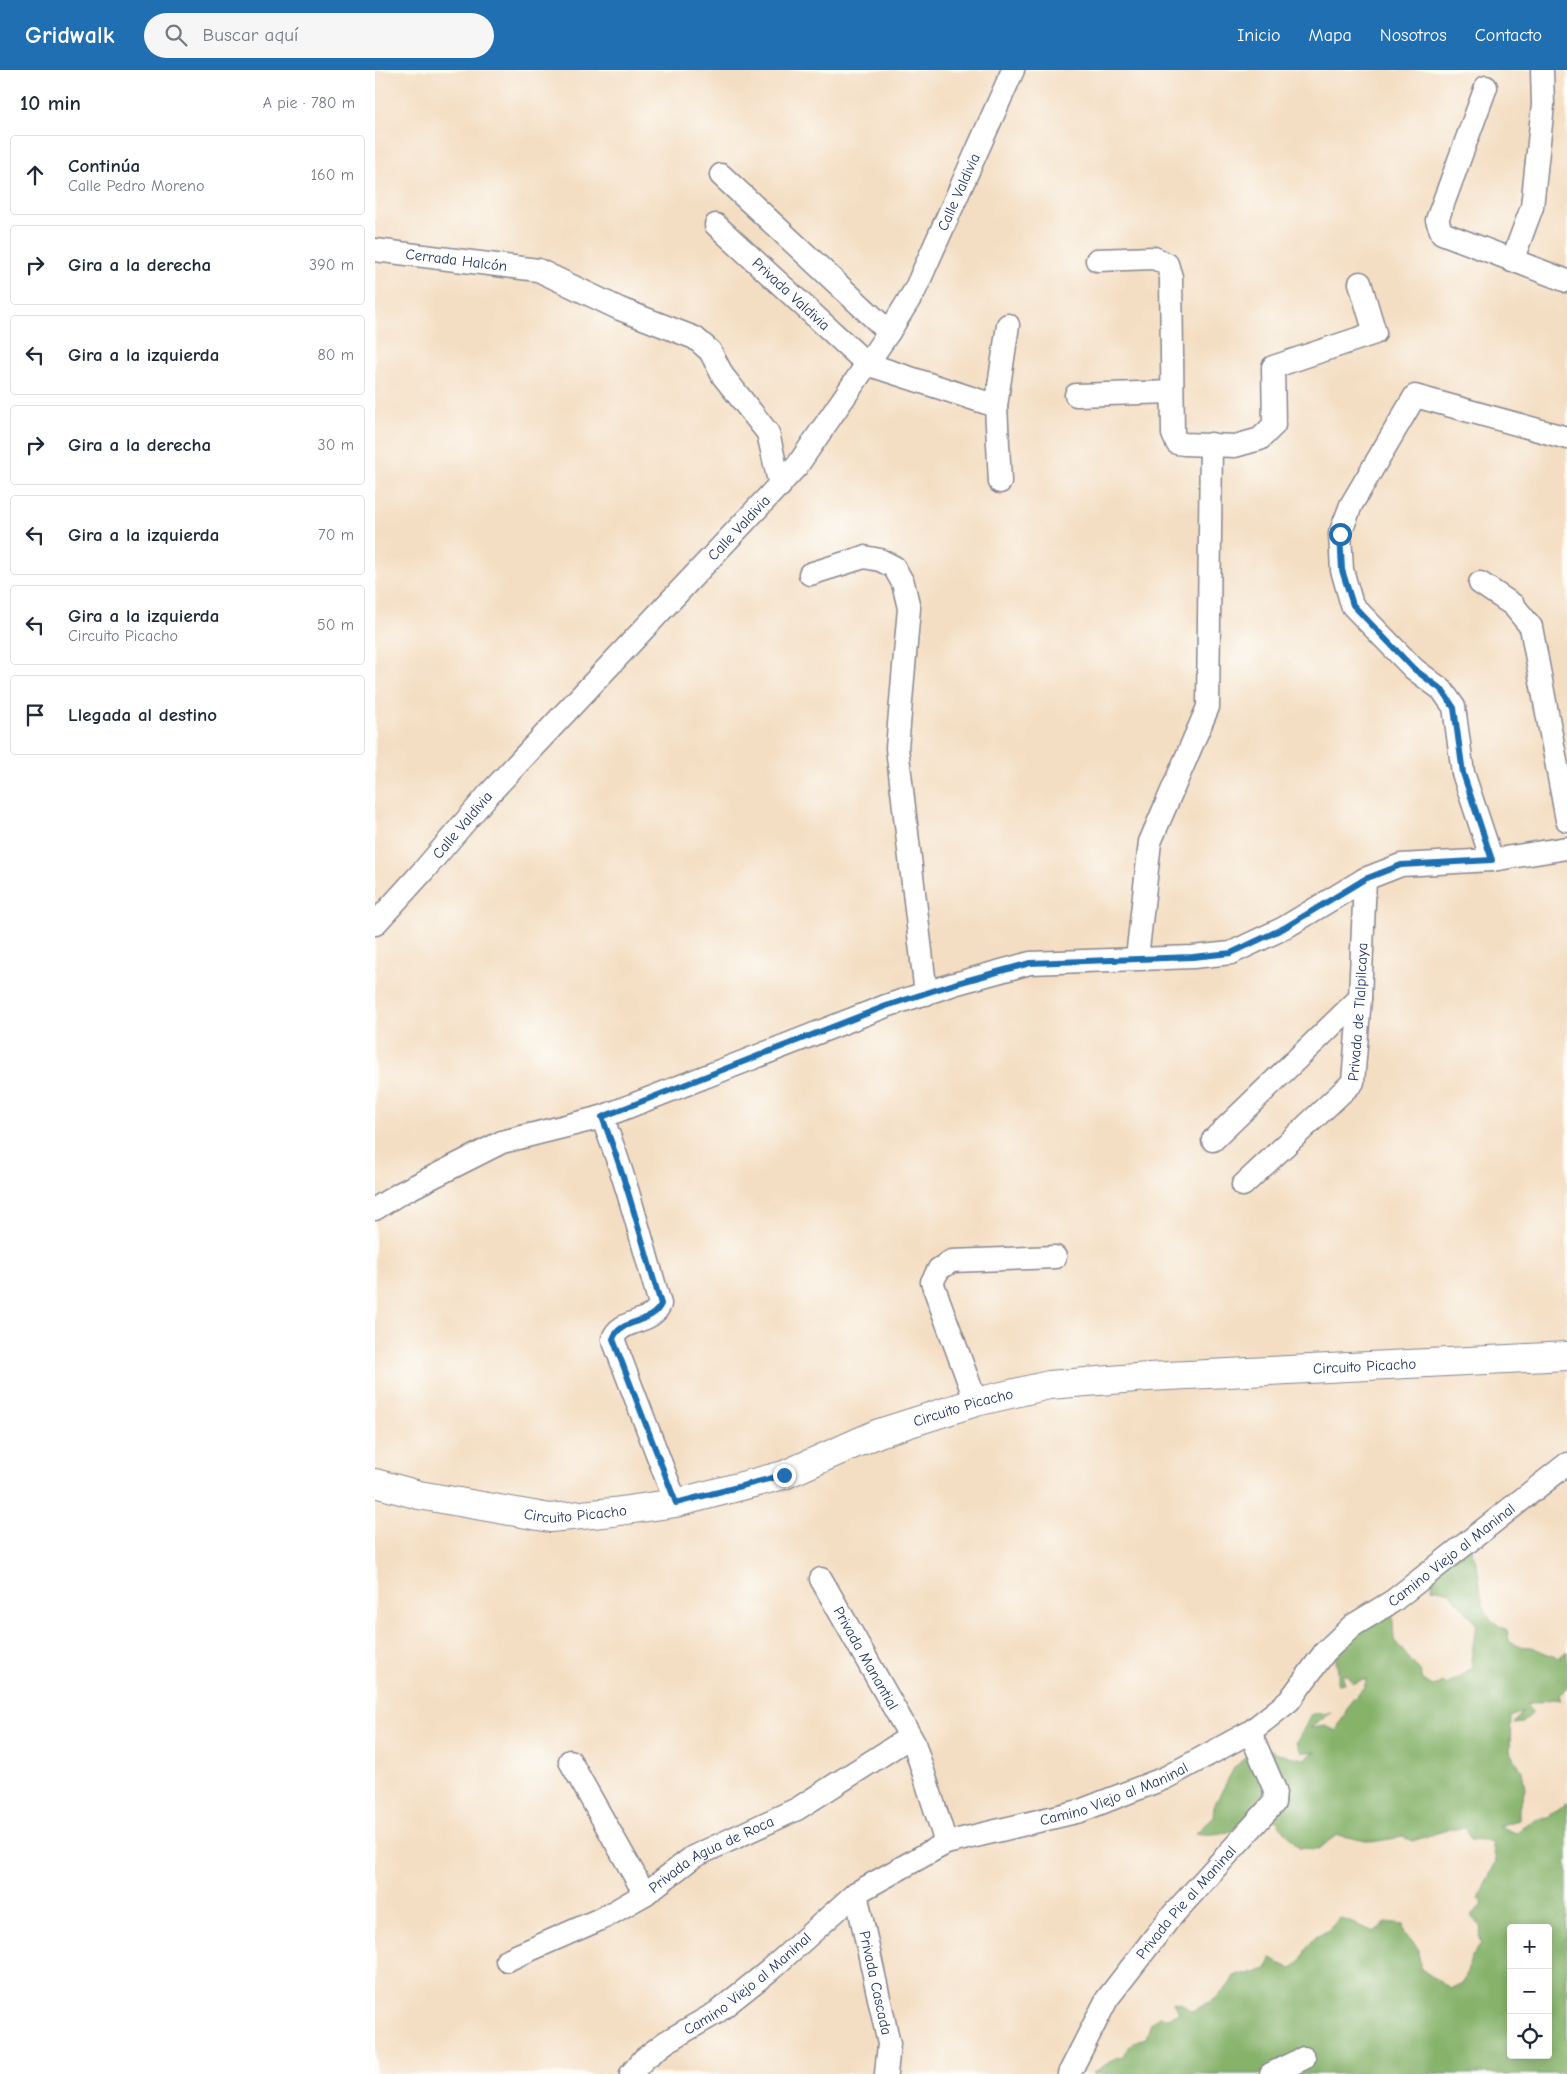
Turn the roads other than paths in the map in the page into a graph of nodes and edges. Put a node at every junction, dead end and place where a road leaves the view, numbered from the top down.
1 (1013, 70) edge
2 (1542, 70) edge
3 (1486, 87) dead end
4 (721, 176) dead end
5 (716, 225) dead end
6 (375, 250) edge
7 (1097, 260) dead end
8 (1512, 261) junction
9 (1567, 281) edge
10 (1360, 283) dead end
11 (1008, 325) dead end
12 (889, 332) junction
13 (867, 364) junction
14 (1173, 392) junction
15 (1075, 395) dead end
16 (996, 406) junction
17 (1567, 438) edge
18 (1211, 444) junction
19 (1000, 482) dead end
20 (780, 486) junction
21 (810, 574) dead end
22 (1479, 583) dead end
23 (1567, 820) edge
24 (1567, 848) edge
25 (1492, 860) junction
26 (1365, 879) junction
27 (375, 924) edge
28 (1137, 958) junction
29 (926, 994) junction
30 (1360, 998) junction
31 (602, 1117) junction
32 (1213, 1140) dead end
33 (1243, 1185) dead end
34 (375, 1209) edge
35 (1055, 1256) dead end
36 (1567, 1356) edge
37 (977, 1402) junction
38 (1567, 1464) edge
39 (375, 1482) edge
40 (676, 1503) junction
41 (821, 1579) dead end
42 (1250, 1732) junction
43 (910, 1737) junction
44 (570, 1761) dead end
45 (946, 1843) junction
46 (856, 1893) junction
47 (645, 1894) junction
48 (507, 1960) dead end
49 (1304, 2058) dead end
50 (631, 2074) edge
51 (886, 2074) edge
52 (1069, 2074) edge
53 (1271, 2074) edge

1 - 12 street, Calle Valdivia
2 - 8 street
3 - 8 street
4 - 12 street
5 - 13 street, Privada Valdivia
6 - 20 street, Cerrada Halcón
7 - 14 street
8 - 9 street
10 - 18 street
11 - 16 street
12 - 13 street, Calle Valdivia
13 - 16 street
13 - 20 street, Calle Valdivia
14 - 15 street
14 - 18 street
16 - 19 street
17 - 25 street
18 - 28 street
20 - 27 street, Calle Valdivia
21 - 29 street
22 - 23 street
24 - 25 street
25 - 26 street
26 - 28 street
26 - 30 street, Privada de Tlalpilcaya
28 - 29 street
29 - 31 street
30 - 32 street
30 - 33 street, Privada de Tlalpilcaya
31 - 34 street
31 - 40 street
35 - 37 street
36 - 37 main road, Circuito Picacho
37 - 40 main road, Circuito Picacho
38 - 42 street, Camino Viejo al Maninal
39 - 40 main road, Circuito Picacho
41 - 43 street, Privada Manantial
42 - 45 street, Camino Viejo al Maninal
42 - 52 street, Privada Pie al Maninal
43 - 45 street, Privada Manantial
43 - 47 street, Privada Agua de Roca
44 - 47 street
45 - 46 street, Camino Viejo al Maninal
46 - 50 street, Camino Viejo al Maninal
46 - 51 street, Privada Cascada
47 - 48 street, Privada Agua de Roca
49 - 53 street

